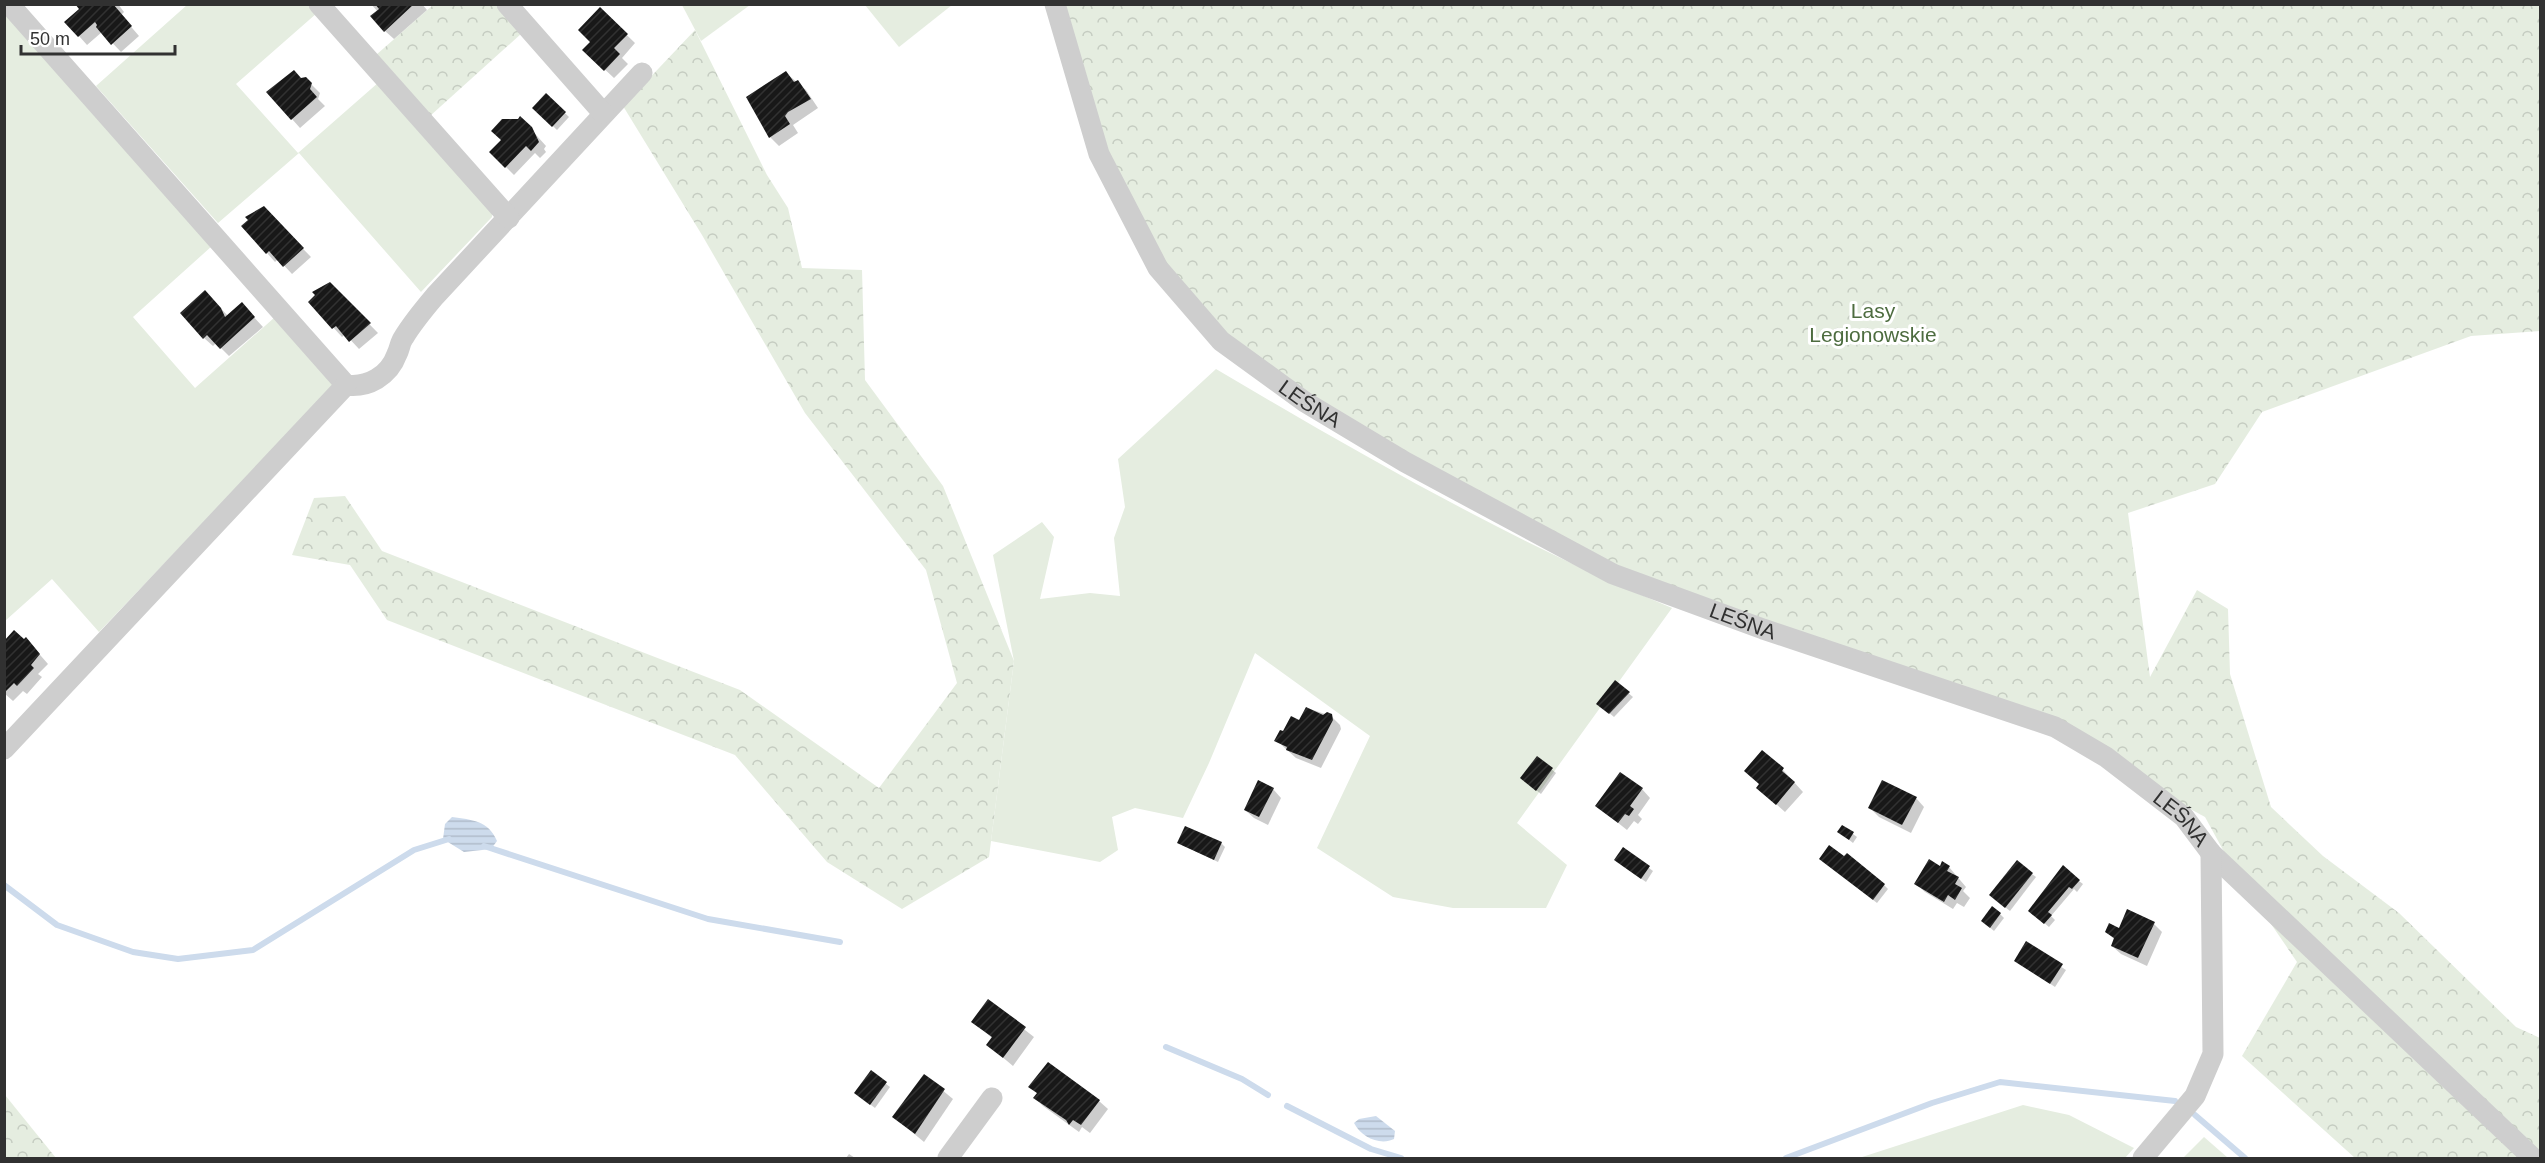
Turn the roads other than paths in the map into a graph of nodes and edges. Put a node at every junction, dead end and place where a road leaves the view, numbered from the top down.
1 (9, 4) edge
2 (319, 4) edge
3 (507, 4) edge
4 (1055, 4) edge
5 (642, 73) dead end
6 (603, 113) junction
7 (508, 218) junction
8 (346, 385) junction
9 (4, 749) edge
10 (2211, 853) junction
11 (992, 1098) dead end
12 (948, 1158) edge
13 (2143, 1158) edge
14 (2533, 1158) edge

1 - 8 street
2 - 7 street
3 - 6 street
4 - 10 street, LEŚNA
5 - 6 street
6 - 7 street
7 - 8 street
8 - 9 street
10 - 13 street
10 - 14 street, LEŚNA
11 - 12 street

